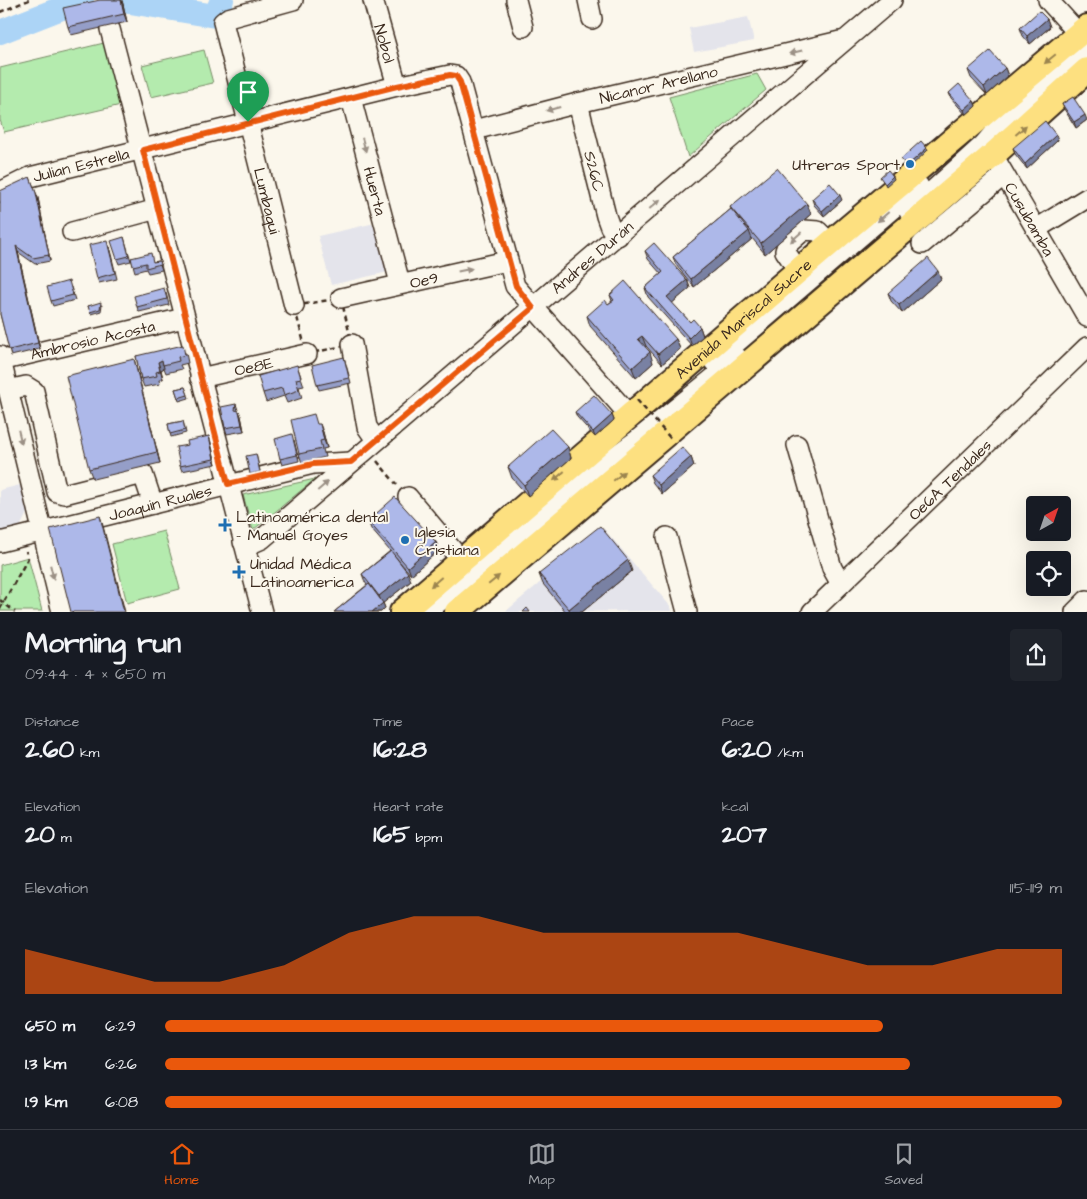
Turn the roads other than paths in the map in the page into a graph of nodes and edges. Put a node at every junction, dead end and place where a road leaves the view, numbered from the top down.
1 (294, 0) edge
2 (373, 0) edge
3 (516, 0) edge
4 (588, 0) edge
5 (892, 0) edge
6 (1048, 0) edge
7 (592, 19) dead end
8 (523, 27) dead end
9 (110, 29) dead end
10 (1084, 37) edge
11 (844, 40) junction
12 (1087, 70) edge
13 (397, 86) junction
14 (351, 98) junction
15 (578, 103) junction
16 (248, 122) junction
17 (474, 130) junction
18 (985, 147) junction
19 (143, 150) junction
20 (0, 192) edge
21 (1087, 198) edge
22 (157, 209) junction
23 (1036, 229) junction
24 (72, 232) dead end
25 (618, 236) junction
26 (922, 244) dead end
27 (507, 260) junction
28 (400, 283) junction
29 (341, 298) road end
30 (294, 306) road end
31 (533, 308) junction
32 (1086, 311) edge
33 (184, 318) junction
34 (352, 344) road end
35 (1087, 347) edge
36 (307, 354) road end
37 (0, 359) edge
38 (200, 378) junction
39 (8, 390) junction
40 (633, 408) junction
41 (371, 444) junction
42 (797, 446) dead end
43 (351, 462) junction
44 (228, 484) junction
45 (408, 497) road end
46 (154, 504) junction
47 (43, 532) junction
48 (667, 538) dead end
49 (0, 542) edge
50 (243, 542) junction
51 (461, 560) junction
52 (841, 584) junction
53 (1087, 600) edge
54 (62, 612) edge
55 (262, 612) edge
56 (402, 612) edge
57 (427, 612) edge
58 (457, 612) edge
59 (687, 612) edge
60 (812, 612) edge
61 (1075, 612) edge

1 - 16 street, Lumbaqui
2 - 13 street, Nobol
3 - 8 street
4 - 7 street
5 - 11 street, Andres Durán
6 - 10 street
9 - 19 street
10 -> 18 main road, Avenida Mariscal Sucre
10 - 18 street
11 -> 15 street, Nicanor Arellano
25 -> 11 street, Andres Durán
18 -> 12 main road, Avenida Mariscal Sucre
13 - 14 street, Julian Estrella
13 - 17 street, Julian Estrella
14 - 16 street, Julian Estrella
14 -> 28 street, Huerta
15 -> 17 street, Nicanor Arellano
15 - 25 street, S26C
16 - 19 street, Julian Estrella
16 - 30 street, Lumbaqui
17 - 27 street
18 - 23 street, Cusubamba
18 - 26 street
18 -> 40 main road, Avenida Mariscal Sucre
18 - 57 street
58 -> 18 main road, Avenida Mariscal Sucre
19 - 20 street, Julian Estrella
19 - 22 street
21 - 23 street
22 - 24 street
22 - 33 street
23 - 32 street, Cusubamba
25 - 31 street, Andres Durán
28 -> 27 street, Oe9
27 - 31 street
28 - 29 street, Oe9
31 - 40 street
31 - 41 street, Andres Durán
33 - 37 street, Ambrosio Acosta
33 - 38 street
34 - 41 street
35 - 52 street, Oe6A Tendales
36 - 38 street, Oe8E
37 - 39 street
38 - 44 street
39 - 46 street
39 -> 47 street
40 -> 51 main road, Avenida Mariscal Sucre
41 - 43 street, Andres Durán
42 - 52 street
43 - 44 street, Joaquin Ruales
50 -> 43 street, Andres Durán
44 - 46 street, Joaquin Ruales
44 - 50 street
45 - 51 street
46 - 47 street, Joaquin Ruales
47 - 49 street, Joaquin Ruales
47 -> 54 street
48 - 59 street
50 - 55 street
51 -> 56 main road, Avenida Mariscal Sucre
52 - 60 street, Oe6A Tendales
53 - 61 street

